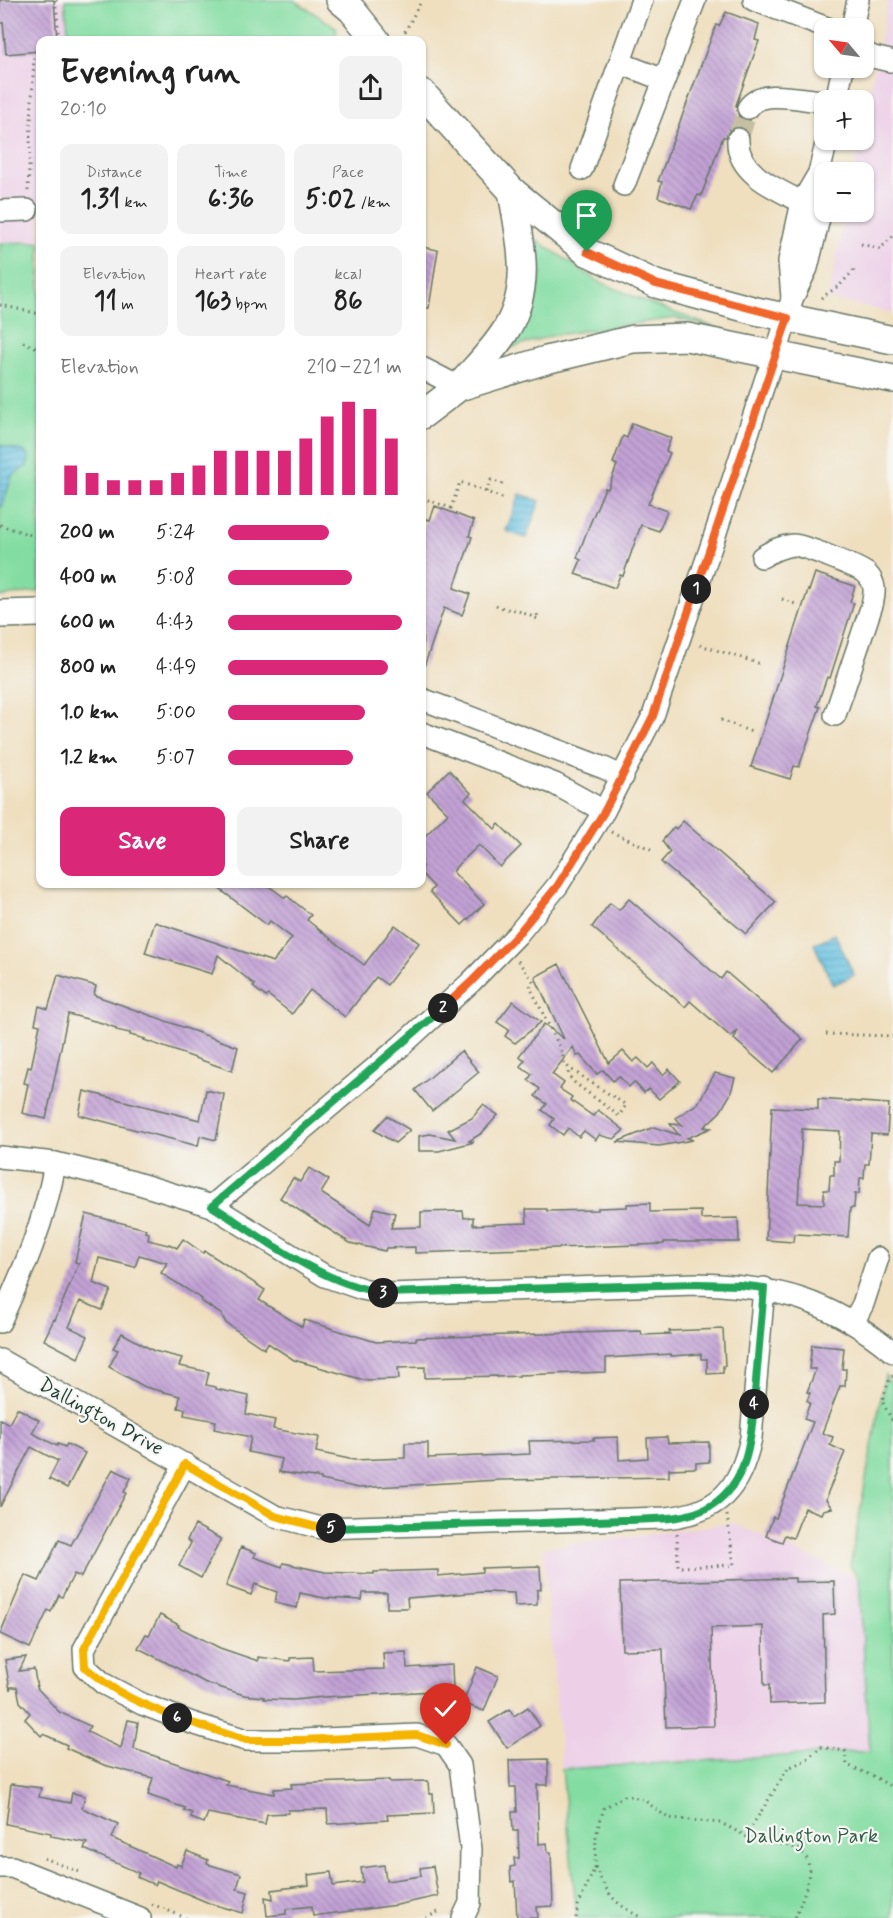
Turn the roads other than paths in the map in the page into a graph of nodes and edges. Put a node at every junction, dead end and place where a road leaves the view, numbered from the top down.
1 (340, 0) edge
2 (642, 0) edge
3 (695, 0) edge
4 (754, 0) edge
5 (858, 0) edge
6 (854, 18) edge
7 (814, 23) edge
8 (385, 36) edge
9 (874, 57) edge
10 (890, 61) dead end
11 (620, 63) junction
12 (664, 81) junction
13 (426, 97) edge
14 (814, 101) edge
15 (748, 108) dead end
16 (738, 139) tunnel mouth
17 (582, 169) dead end
18 (814, 182) edge
19 (624, 185) dead end
20 (512, 191) junction
21 (802, 202) junction
22 (27, 210) road end
23 (0, 211) edge
24 (818, 222) edge
25 (790, 308) junction
26 (893, 340) edge
27 (777, 355) junction
28 (426, 370) edge
29 (893, 379) edge
30 (459, 387) junction
31 (426, 412) edge
32 (762, 557) dead end
33 (36, 613) edge
34 (0, 614) edge
35 (426, 701) edge
36 (835, 715) dead end
37 (426, 735) edge
38 (623, 777) junction
39 (600, 818) junction
40 (0, 1157) edge
41 (55, 1163) junction
42 (212, 1206) junction
43 (878, 1257) dead end
44 (764, 1288) junction
45 (0, 1322) edge
46 (853, 1323) junction
47 (893, 1352) edge
48 (0, 1360) edge
49 (185, 1464) junction
50 (0, 1867) edge
51 (140, 1918) edge
52 (463, 1918) edge

1 - 8 main road
2 - 11 street
3 - 12 street
4 - 7 street
5 - 6 street
9 - 10 street
11 - 12 street
11 - 17 street
12 - 19 street
13 - 20 main road
14 - 15 street
16 - 21 street
18 - 21 street
20 - 25 main road
20 - 30 main road
21 - 25 street
22 - 23 street
24 - 25 street
25 - 26 main road
25 - 27 street
27 - 29 main road
27 - 30 main road
27 - 38 street
28 - 30 street
30 - 31 main road
32 - 36 street
33 - 34 main road
35 - 38 street
37 - 39 street
38 - 39 street
39 - 42 street
40 - 41 street
41 - 42 street
41 - 45 street
42 - 44 street
43 - 46 street
44 - 46 street
44 - 49 street, Dallington Drive
46 - 47 street
48 - 49 street, Dallington Drive
49 - 52 street
50 - 51 street

